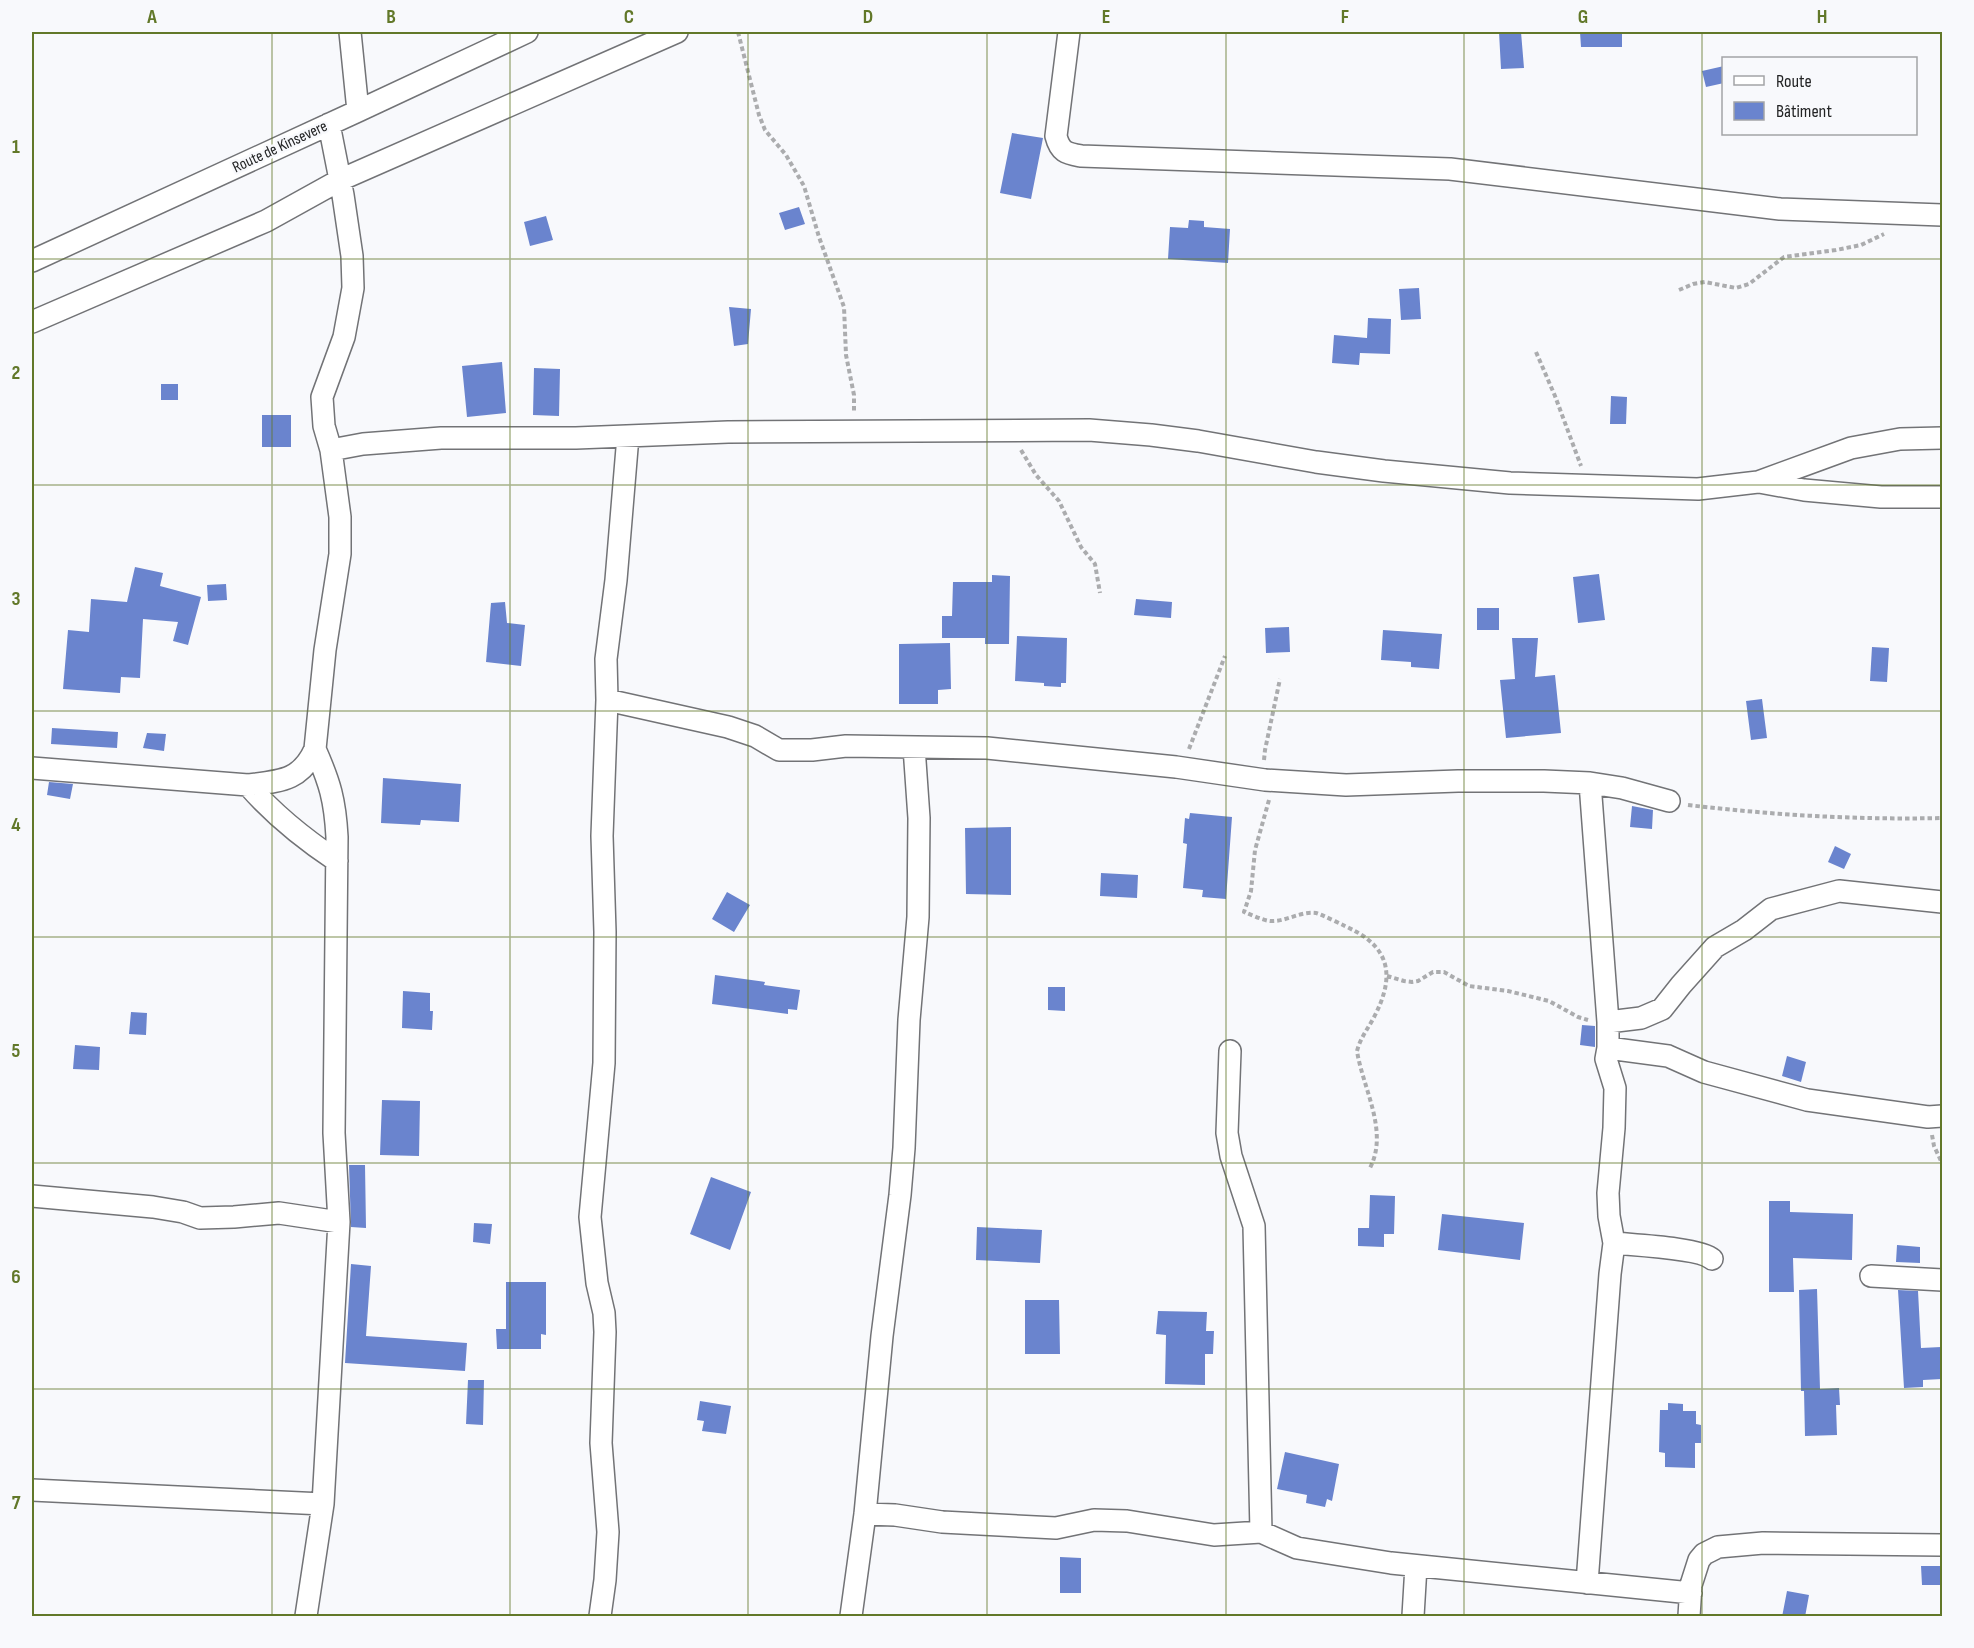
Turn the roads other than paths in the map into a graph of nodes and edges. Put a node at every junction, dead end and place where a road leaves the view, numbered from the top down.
1 (350, 32) edge
2 (527, 32) edge
3 (677, 32) edge
4 (1069, 32) edge
5 (358, 111) junction
6 (329, 124) junction
7 (340, 180) junction
8 (1942, 215) edge
9 (32, 261) edge
10 (32, 322) edge
11 (628, 436) junction
12 (1942, 438) edge
13 (330, 450) junction
14 (1758, 482) junction
15 (1942, 497) edge
16 (607, 700) junction
17 (914, 747) junction
18 (315, 749) junction
19 (32, 768) edge
20 (1590, 783) junction
21 (248, 785) junction
22 (1669, 801) road end
23 (337, 861) junction
24 (1942, 902) edge
25 (1608, 1022) junction
26 (1608, 1048) junction
27 (1230, 1051) dead end
28 (1935, 1117) edge
29 (32, 1196) edge
30 (339, 1222) junction
31 (1614, 1243) junction
32 (1712, 1258) dead end
33 (1871, 1276) dead end
34 (1942, 1280) edge
35 (32, 1490) edge
36 (323, 1504) junction
37 (865, 1514) junction
38 (1261, 1532) junction
39 (1942, 1545) edge
40 (1416, 1566) junction
41 (1587, 1583) junction
42 (1690, 1593) junction
43 (306, 1617) edge
44 (600, 1617) edge
45 (851, 1617) edge
46 (1413, 1617) edge
47 (1689, 1617) edge

1 - 5 street
2 - 5 street, Route de Kinsevere
3 - 7 street
4 - 8 street
5 - 6 street, Route de Kinsevere
6 - 7 street
6 - 9 street, Route de Kinsevere
7 - 10 street
7 - 13 street
11 - 13 street
11 - 14 street
11 - 16 street
12 - 14 street
13 - 18 street
14 - 15 street
16 - 17 street
16 - 44 street
17 - 20 street
17 - 37 street
18 - 21 street
18 - 23 street
19 - 21 street
20 - 22 street
20 - 25 street
21 - 23 street
23 - 30 street
24 - 25 street
25 - 26 street
26 - 28 street
26 - 31 street
27 - 38 street
29 - 30 street
30 - 36 street
31 - 32 street
31 - 41 street
33 - 34 street
35 - 36 street
36 - 43 street
37 - 38 street
37 - 45 street
38 - 40 street
39 - 42 street
40 - 41 street
40 - 46 street
41 - 42 street
42 - 47 street

